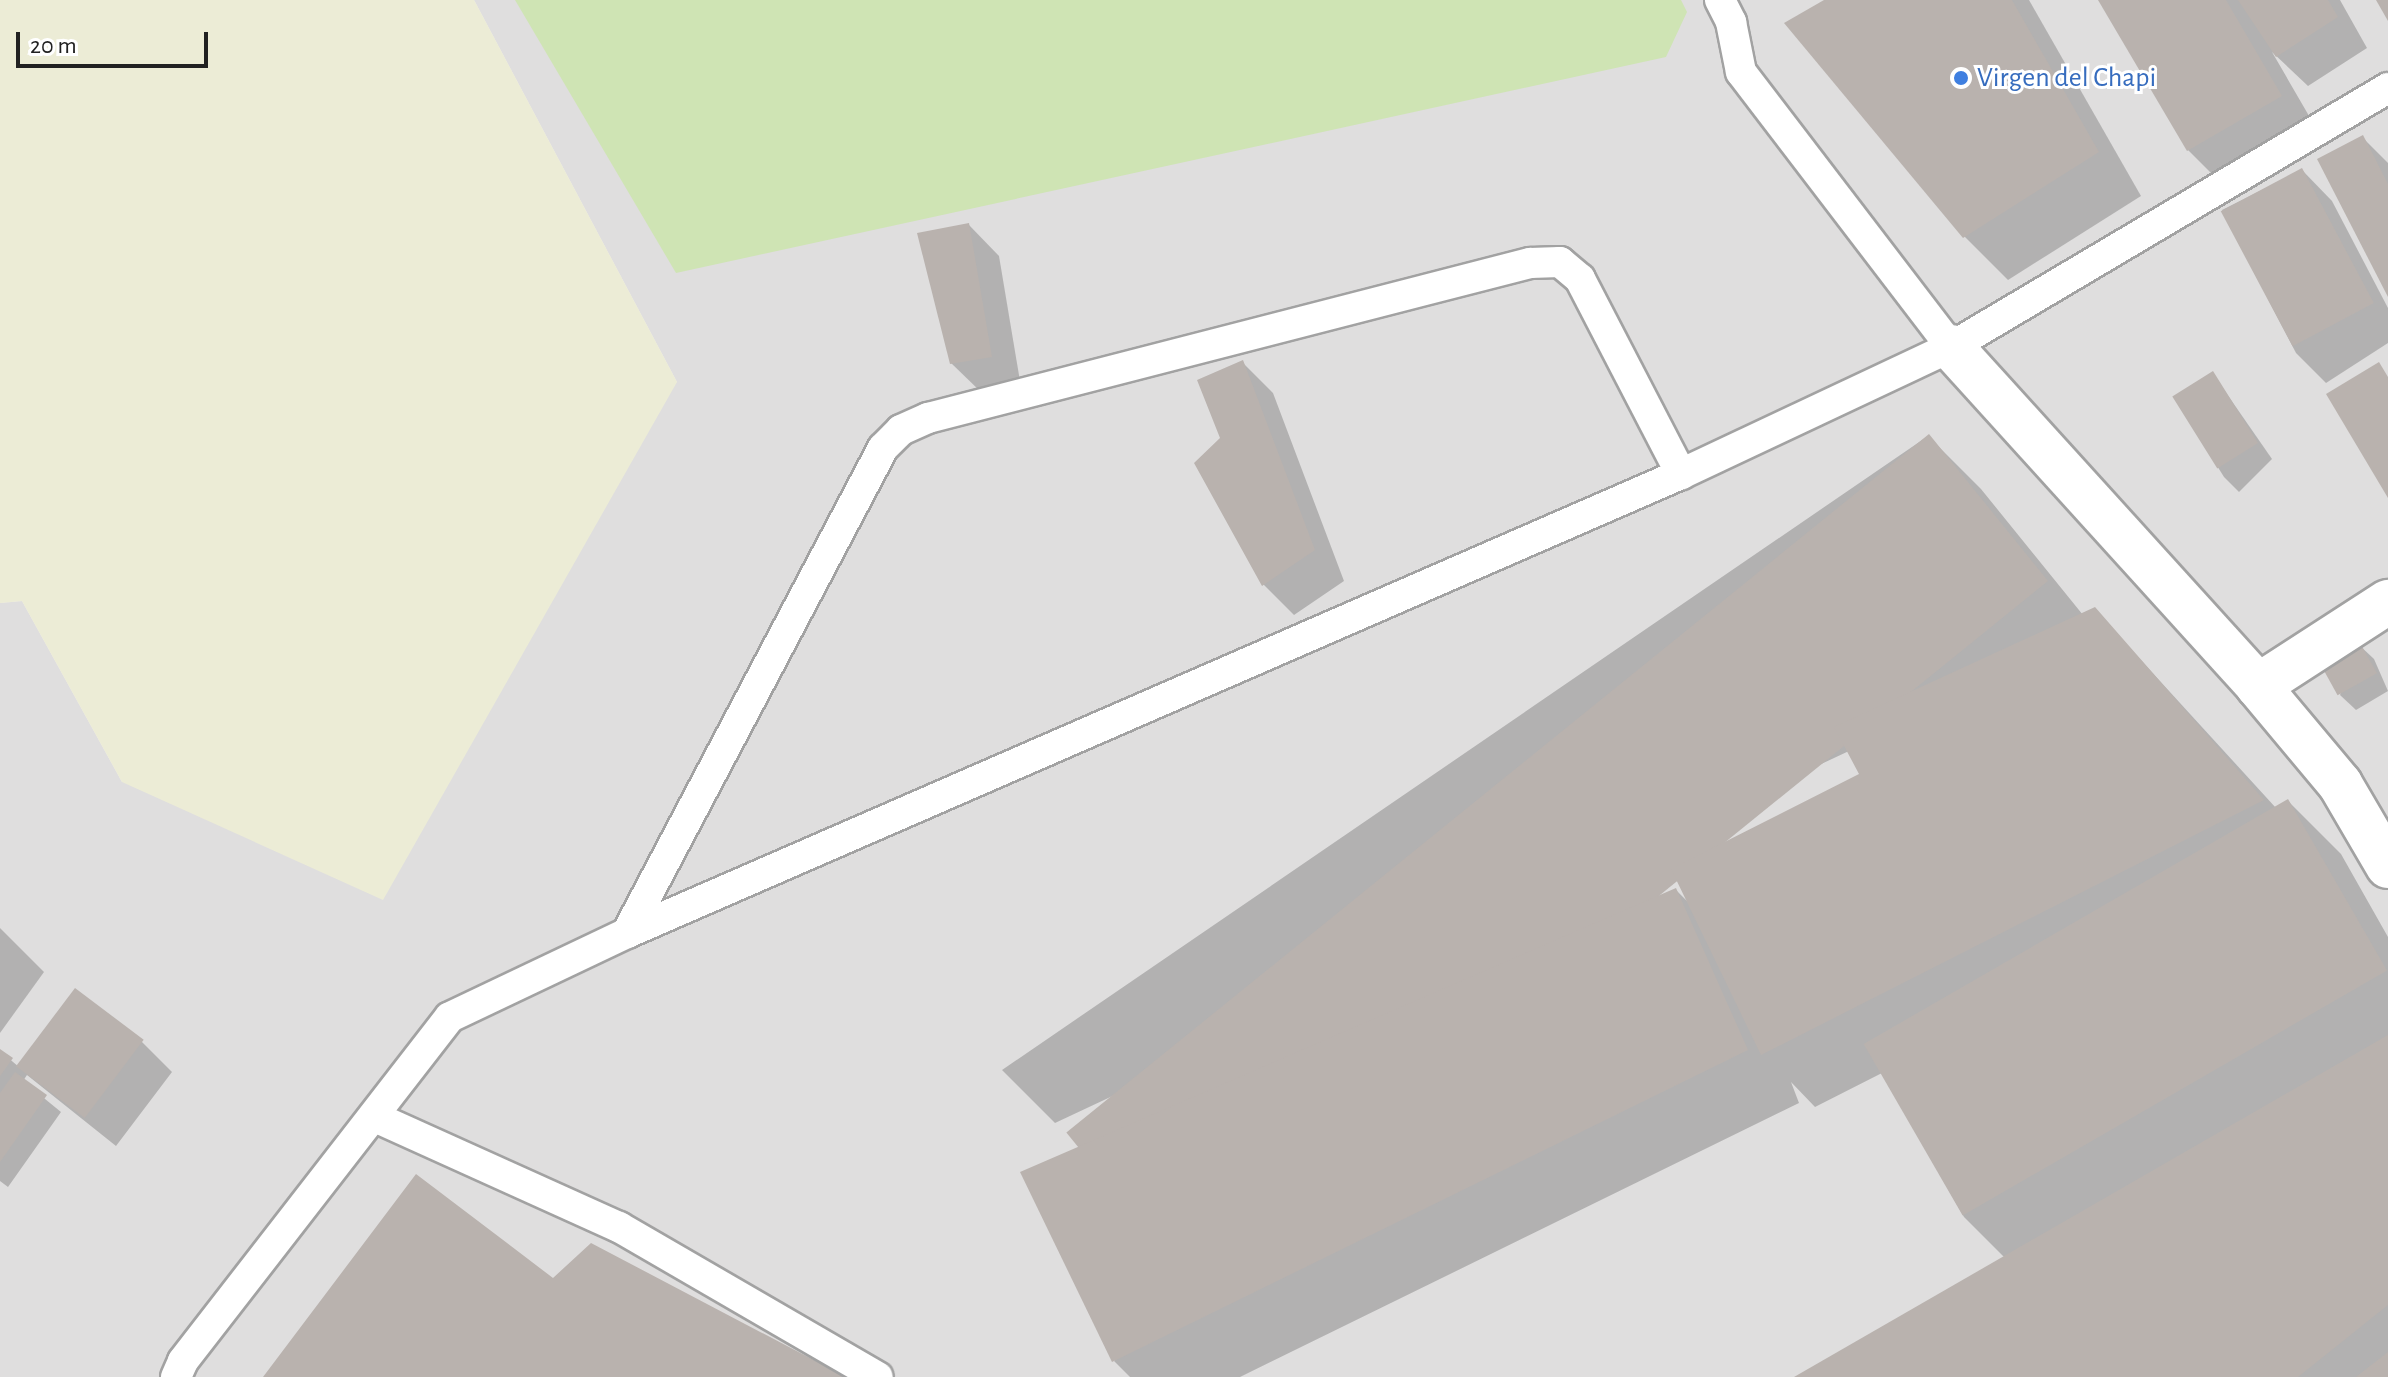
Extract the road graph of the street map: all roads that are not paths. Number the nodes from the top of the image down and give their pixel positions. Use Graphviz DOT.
graph roads {
  1 [pos="1720,0"];
  2 [pos="2388,88"];
  3 [pos="1951,347"];
  4 [pos="1681,474"];
  5 [pos="2388,602"];
  6 [pos="2258,686"];
  7 [pos="2388,866"];
  8 [pos="627,933"];
  9 [pos="375,1117"];
  10 [pos="176,1377"];
  11 [pos="878,1377"];
  1 -- 3 [label="lane"];
  2 -- 3 [label="lane"];
  3 -- 4 [label="lane"];
  3 -- 6 [label="street"];
  4 -- 8 [label="lane"];
  4 -- 8 [label="lane"];
  5 -- 6 [label="street"];
  6 -- 7 [label="street"];
  8 -- 9 [label="lane"];
  9 -- 10 [label="lane"];
  9 -- 11 [label="lane"];
}
